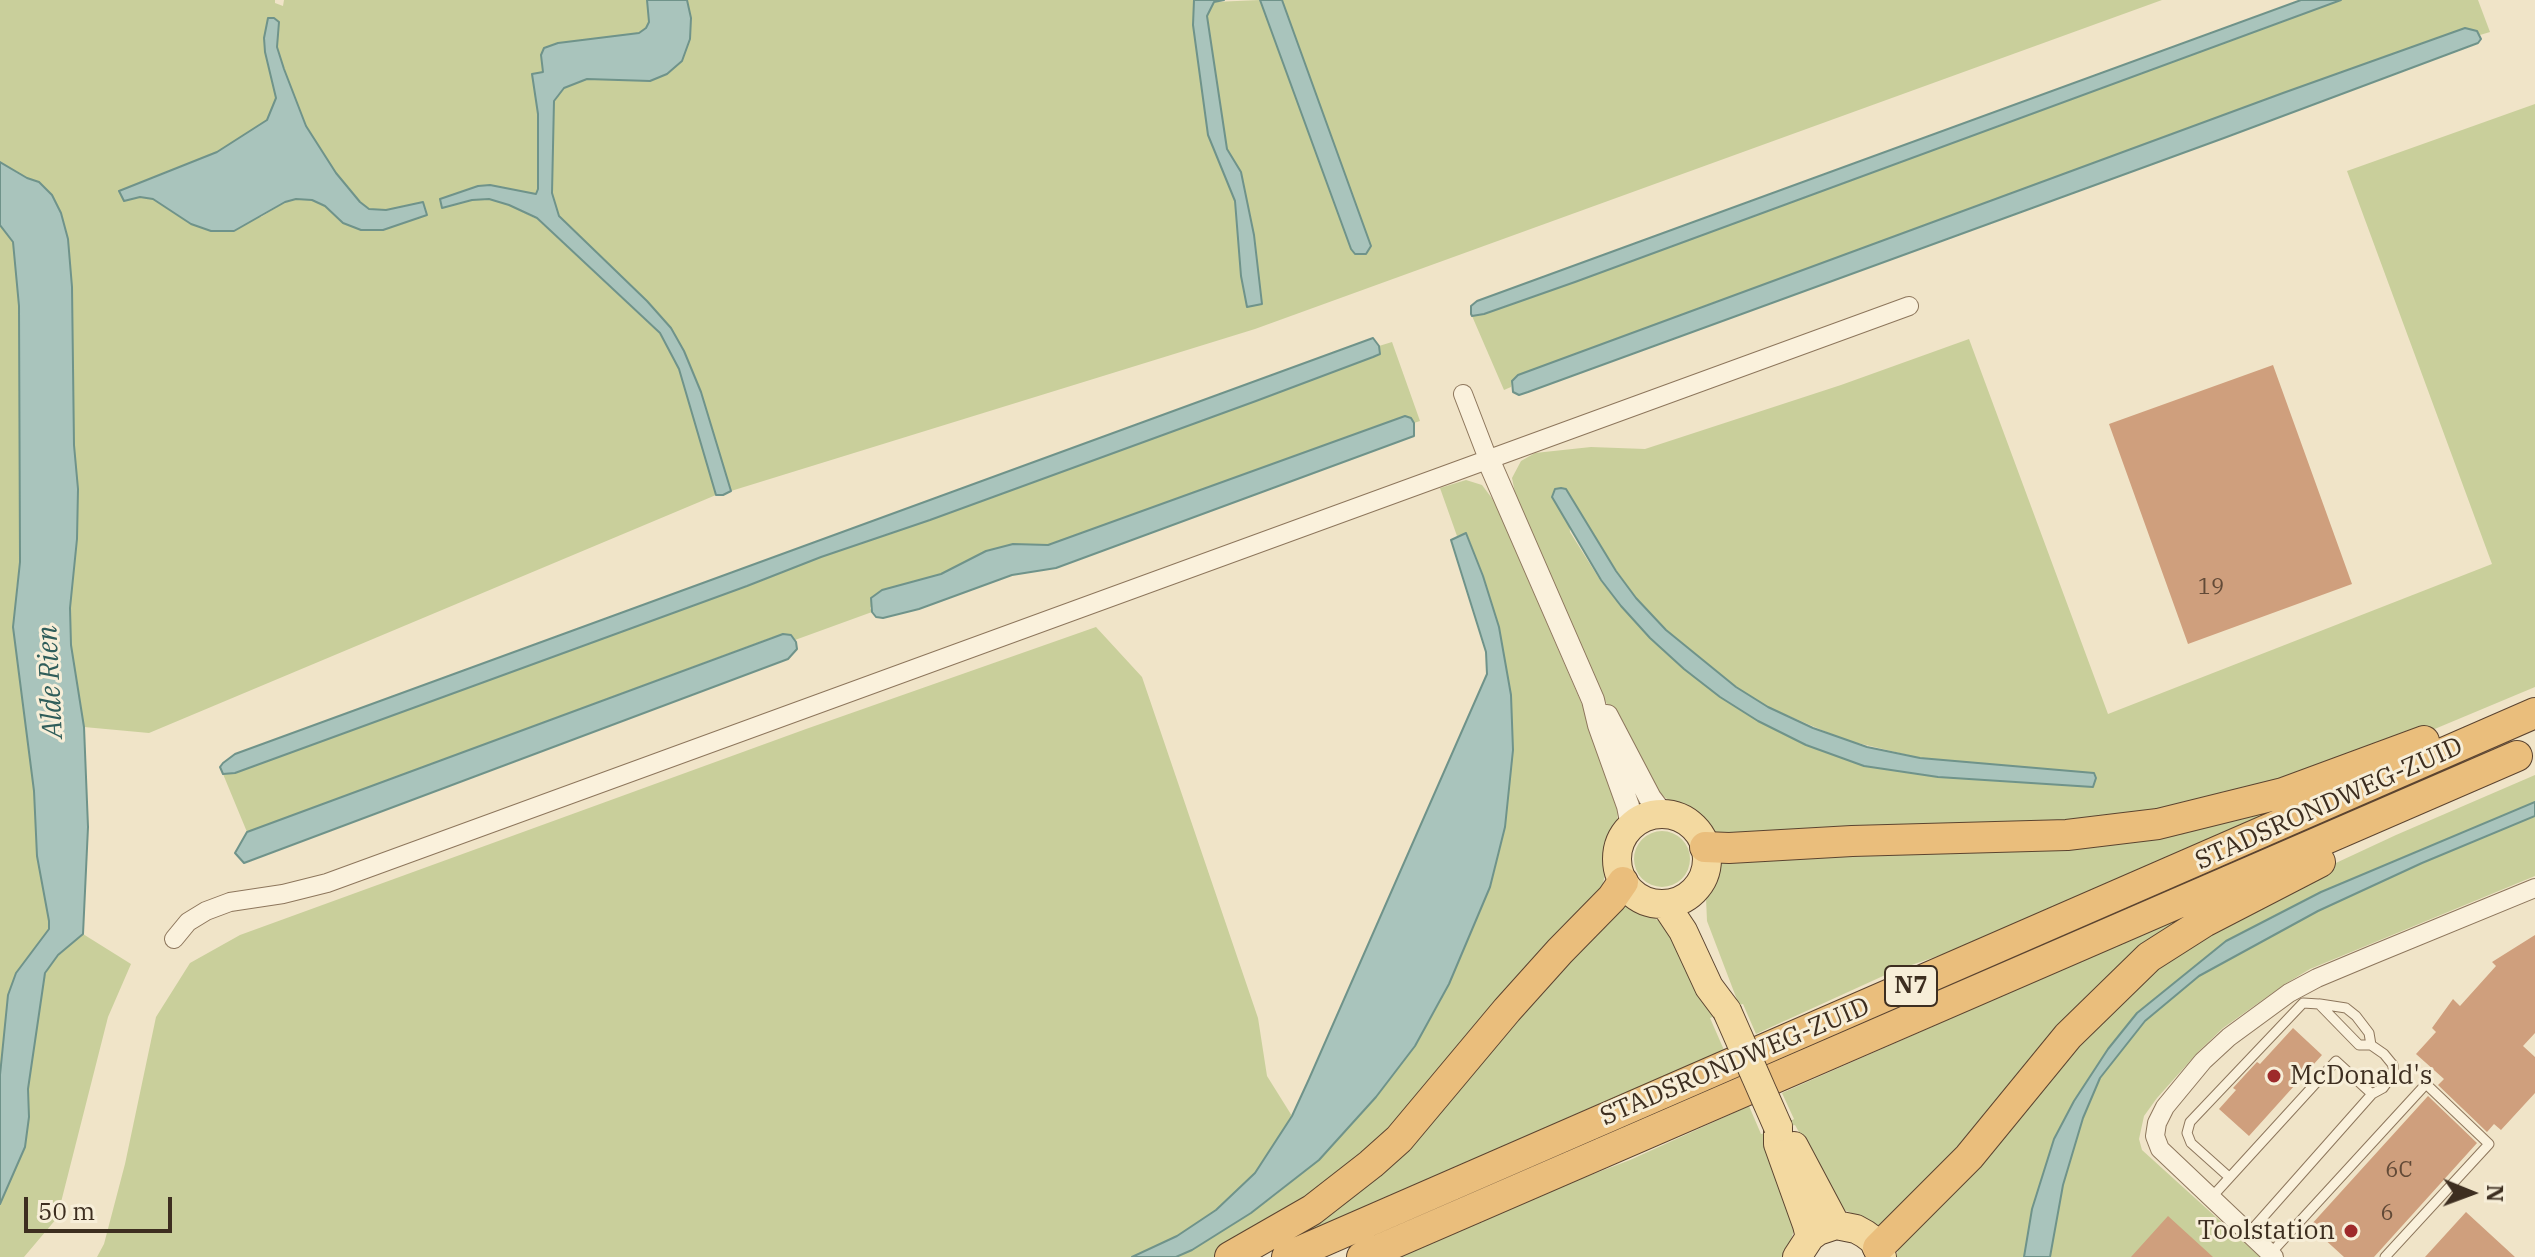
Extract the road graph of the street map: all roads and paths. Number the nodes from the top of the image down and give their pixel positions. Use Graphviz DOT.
graph roads {
  1 [pos="1909,306"];
  2 [pos="1463,394"];
  3 [pos="1488,459"];
  4 [pos="1593,700"];
  5 [pos="2535,702"];
  6 [pos="2535,713"];
  7 [pos="2526,752"];
  8 [pos="1662,814"];
  9 [pos="1632,826"];
  10 [pos="1705,847"];
  11 [pos="1623,882"];
  12 [pos="2535,888"];
  13 [pos="1693,892"];
  14 [pos="1665,904"];
  15 [pos="174,939"];
  16 [pos="2319,1004"];
  17 [pos="1727,1011"];
  18 [pos="2371,1045"];
  19 [pos="2372,1094"];
  20 [pos="1778,1127"];
  21 [pos="2229,1177"];
  22 [pos="2210,1199"];
  23 [pos="1836,1225"];
  24 [pos="2248,1234"];
  25 [pos="1804,1247"];
  26 [pos="1880,1253"];
  27 [pos="2272,1256"];
  28 [pos="1230,1257"];
  29 [pos="1287,1257"];
  30 [pos="1362,1257"];
  31 [pos="2385,1257"];
  1 -- 3 [label="street"];
  2 -- 3 [label="street"];
  3 -- 4 [label="street"];
  3 -- 15 [label="street"];
  4 -- 8 [label="street"];
  4 -- 9 [label="street"];
  5 -- 10 [label="highway"];
  6 -- 29 [label="highway, STADSRONDWEG-ZUID / N7"];
  7 -- 26 [label="highway, N7"];
  7 -- 30 [label="highway, STADSRONDWEG-ZUID / N7"];
  8 -- 9 [label="main road"];
  8 -- 10 [label="main road"];
  9 -- 11 [label="main road"];
  10 -- 13 [label="main road"];
  11 -- 14 [label="main road"];
  11 -- 28 [label="highway"];
  12 -- 22 [label="street"];
  13 -- 14 [label="main road"];
  13 -- 17 [label="main road"];
  14 -- 17 [label="main road"];
  16 -- 18 [label="lane"];
  16 -- 18 [label="lane"];
  16 -- 21 [label="lane"];
  17 -- 20 [label="main road, bridge"];
  18 -- 19 [label="lane"];
  19 -- 21 [label="lane"];
  19 -- 24 [label="lane"];
  20 -- 23 [label="main road"];
  20 -- 25 [label="main road"];
  21 -- 22 [label="lane"];
  22 -- 24 [label="street"];
  23 -- 25 [label="main road"];
  23 -- 26 [label="main road"];
  24 -- 27 [label="street"];
  27 -- 31 [label="lane"];
}
